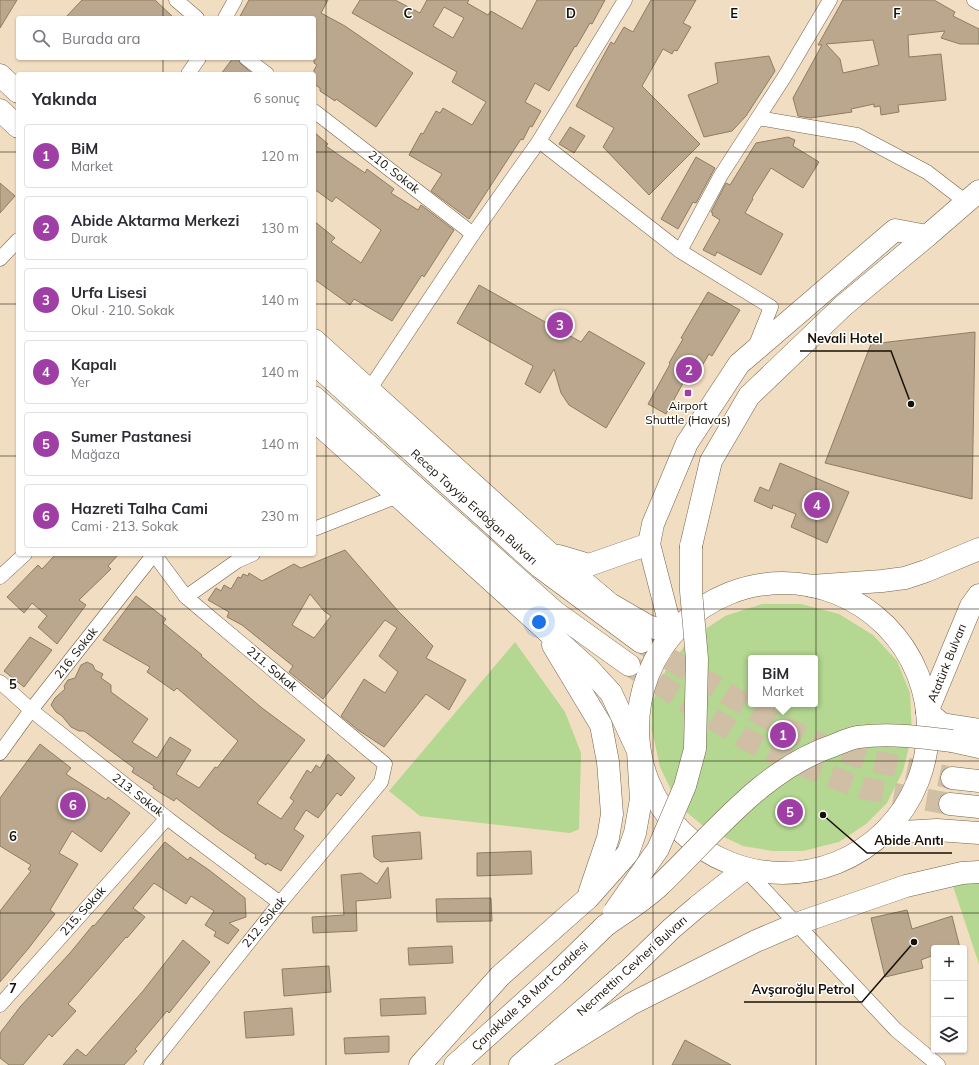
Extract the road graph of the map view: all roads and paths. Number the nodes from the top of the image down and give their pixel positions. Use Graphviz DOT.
graph roads {
  1 [pos="176,0"];
  2 [pos="235,0"];
  3 [pos="625,0"];
  4 [pos="830,0"];
  5 [pos="974,0"];
  6 [pos="979,3"];
  7 [pos="195,16"];
  8 [pos="226,16"];
  9 [pos="198,60"];
  10 [pos="249,60"];
  11 [pos="189,72"];
  12 [pos="264,72"];
  13 [pos="0,75"];
  14 [pos="16,90"];
  15 [pos="0,110"];
  16 [pos="316,112"];
  17 [pos="758,118"];
  18 [pos="16,125"];
  19 [pos="539,141"];
  20 [pos="972,196"];
  21 [pos="473,234"];
  22 [pos="927,236"];
  23 [pos="16,242"];
  24 [pos="680,251"];
  25 [pos="0,259"];
  26 [pos="316,342"];
  27 [pos="754,352"];
  28 [pos="316,365"];
  29 [pos="369,390"];
  30 [pos="316,399"];
  31 [pos="316,422"];
  32 [pos="398,496"];
  33 [pos="316,528"];
  34 [pos="649,544"];
  35 [pos="979,549"];
  36 [pos="548,552"];
  37 [pos="23,556"];
  38 [pos="152,556"];
  39 [pos="156,556"];
  40 [pos="249,556"];
  41 [pos="0,576"];
  42 [pos="812,586"];
  43 [pos="979,595"];
  44 [pos="186,596"];
  45 [pos="544,628"];
  46 [pos="672,633"];
  47 [pos="641,642"];
  48 [pos="629,665"];
  49 [pos="0,682"];
  50 [pos="31,710"];
  51 [pos="927,712"];
  52 [pos="979,730"];
  53 [pos="979,747"];
  54 [pos="638,751"];
  55 [pos="0,753"];
  56 [pos="952,778"];
  57 [pos="979,781"];
  58 [pos="380,782"];
  59 [pos="950,804"];
  60 [pos="979,806"];
  61 [pos="167,818"];
  62 [pos="885,833"];
  63 [pos="979,833"];
  64 [pos="745,869"];
  65 [pos="979,872"];
  66 [pos="588,898"];
  67 [pos="280,903"];
  68 [pos="796,924"];
  69 [pos="605,926"];
  70 [pos="0,1005"];
  71 [pos="152,1065"];
  72 [pos="420,1065"];
  73 [pos="454,1065"];
  74 [pos="520,1065"];
  75 [pos="533,1065"];
  76 [pos="938,1065"];
  1 -- 7 [label="street"];
  2 -- 8 [label="street"];
  3 -- 19 [label="street"];
  4 -- 17 [label="street"];
  5 -- 6 [label="street"];
  9 -- 11 [label="street"];
  10 -- 12 [label="street"];
  13 -- 14 [label="main road"];
  15 -- 18 [label="main road"];
  16 -- 21 [label="street, 210. Sokak"];
  17 -- 20 [label="street"];
  17 -- 24 [label="street"];
  19 -- 21 [label="street"];
  19 -- 24 [label="street"];
  20 -- 22 [label="main road"];
  21 -- 29 [label="street"];
  22 -- 27 [label="main road"];
  22 -- 69 [label="main road, bridge"];
  23 -- 25 [label="street"];
  24 -- 27 [label="street"];
  26 -- 29 [label="main road"];
  27 -- 34 [label="main road"];
  28 -- 47 [label="main road, Recep Tayyip Erdoğan Bulvarı"];
  29 -- 36 [label="main road"];
  30 -- 48 [label="main road, Recep Tayyip Erdoğan Bulvarı"];
  31 -- 32 [label="main road"];
  32 -- 33 [label="street"];
  32 -- 45 [label="main road"];
  34 -- 36 [label="main road"];
  34 -- 46 [label="main road"];
  35 -- 42 [label="main road"];
  36 -- 46 [label="main road"];
  37 -- 41 [label="street"];
  38 -- 50 [label="street, 216. Sokak"];
  39 -- 44 [label="street, 211. Sokak"];
  40 -- 44 [label="street"];
  42 -- 46 [label="main road"];
  42 -- 51 [label="main road"];
  43 -- 51 [label="main road, Atatürk Bulvarı"];
  44 -- 58 [label="street, 211. Sokak"];
  45 -- 54 [label="main road"];
  45 -- 66 [label="main road"];
  46 -- 54 [label="main road"];
  49 -- 50 [label="street, 213. Sokak"];
  50 -- 55 [label="street, 216. Sokak"];
  50 -- 61 [label="street, 213. Sokak"];
  51 -- 52 [label="main road"];
  51 -- 62 [label="main road"];
  53 -- 69 [label="main road, bridge"];
  54 -- 64 [label="main road"];
  54 -- 66 [label="main road"];
  56 -- 57 [label="main road"];
  58 -- 67 [label="street, 212. Sokak"];
  59 -- 60 [label="main road"];
  61 -- 67 [label="street, 213. Sokak"];
  61 -- 70 [label="street, 215. Sokak"];
  62 -- 63 [label="main road"];
  62 -- 64 [label="main road"];
  64 -- 68 [label="street"];
  64 -- 74 [label="main road, Necmettin Cevheri Bulvarı"];
  65 -- 68 [label="main road"];
  66 -- 72 [label="main road"];
  67 -- 71 [label="street, 212. Sokak"];
  68 -- 75 [label="main road"];
  68 -- 76 [label="street"];
  69 -- 73 [label="main road, Çanakkale 18 Mart Caddesi"];
}
